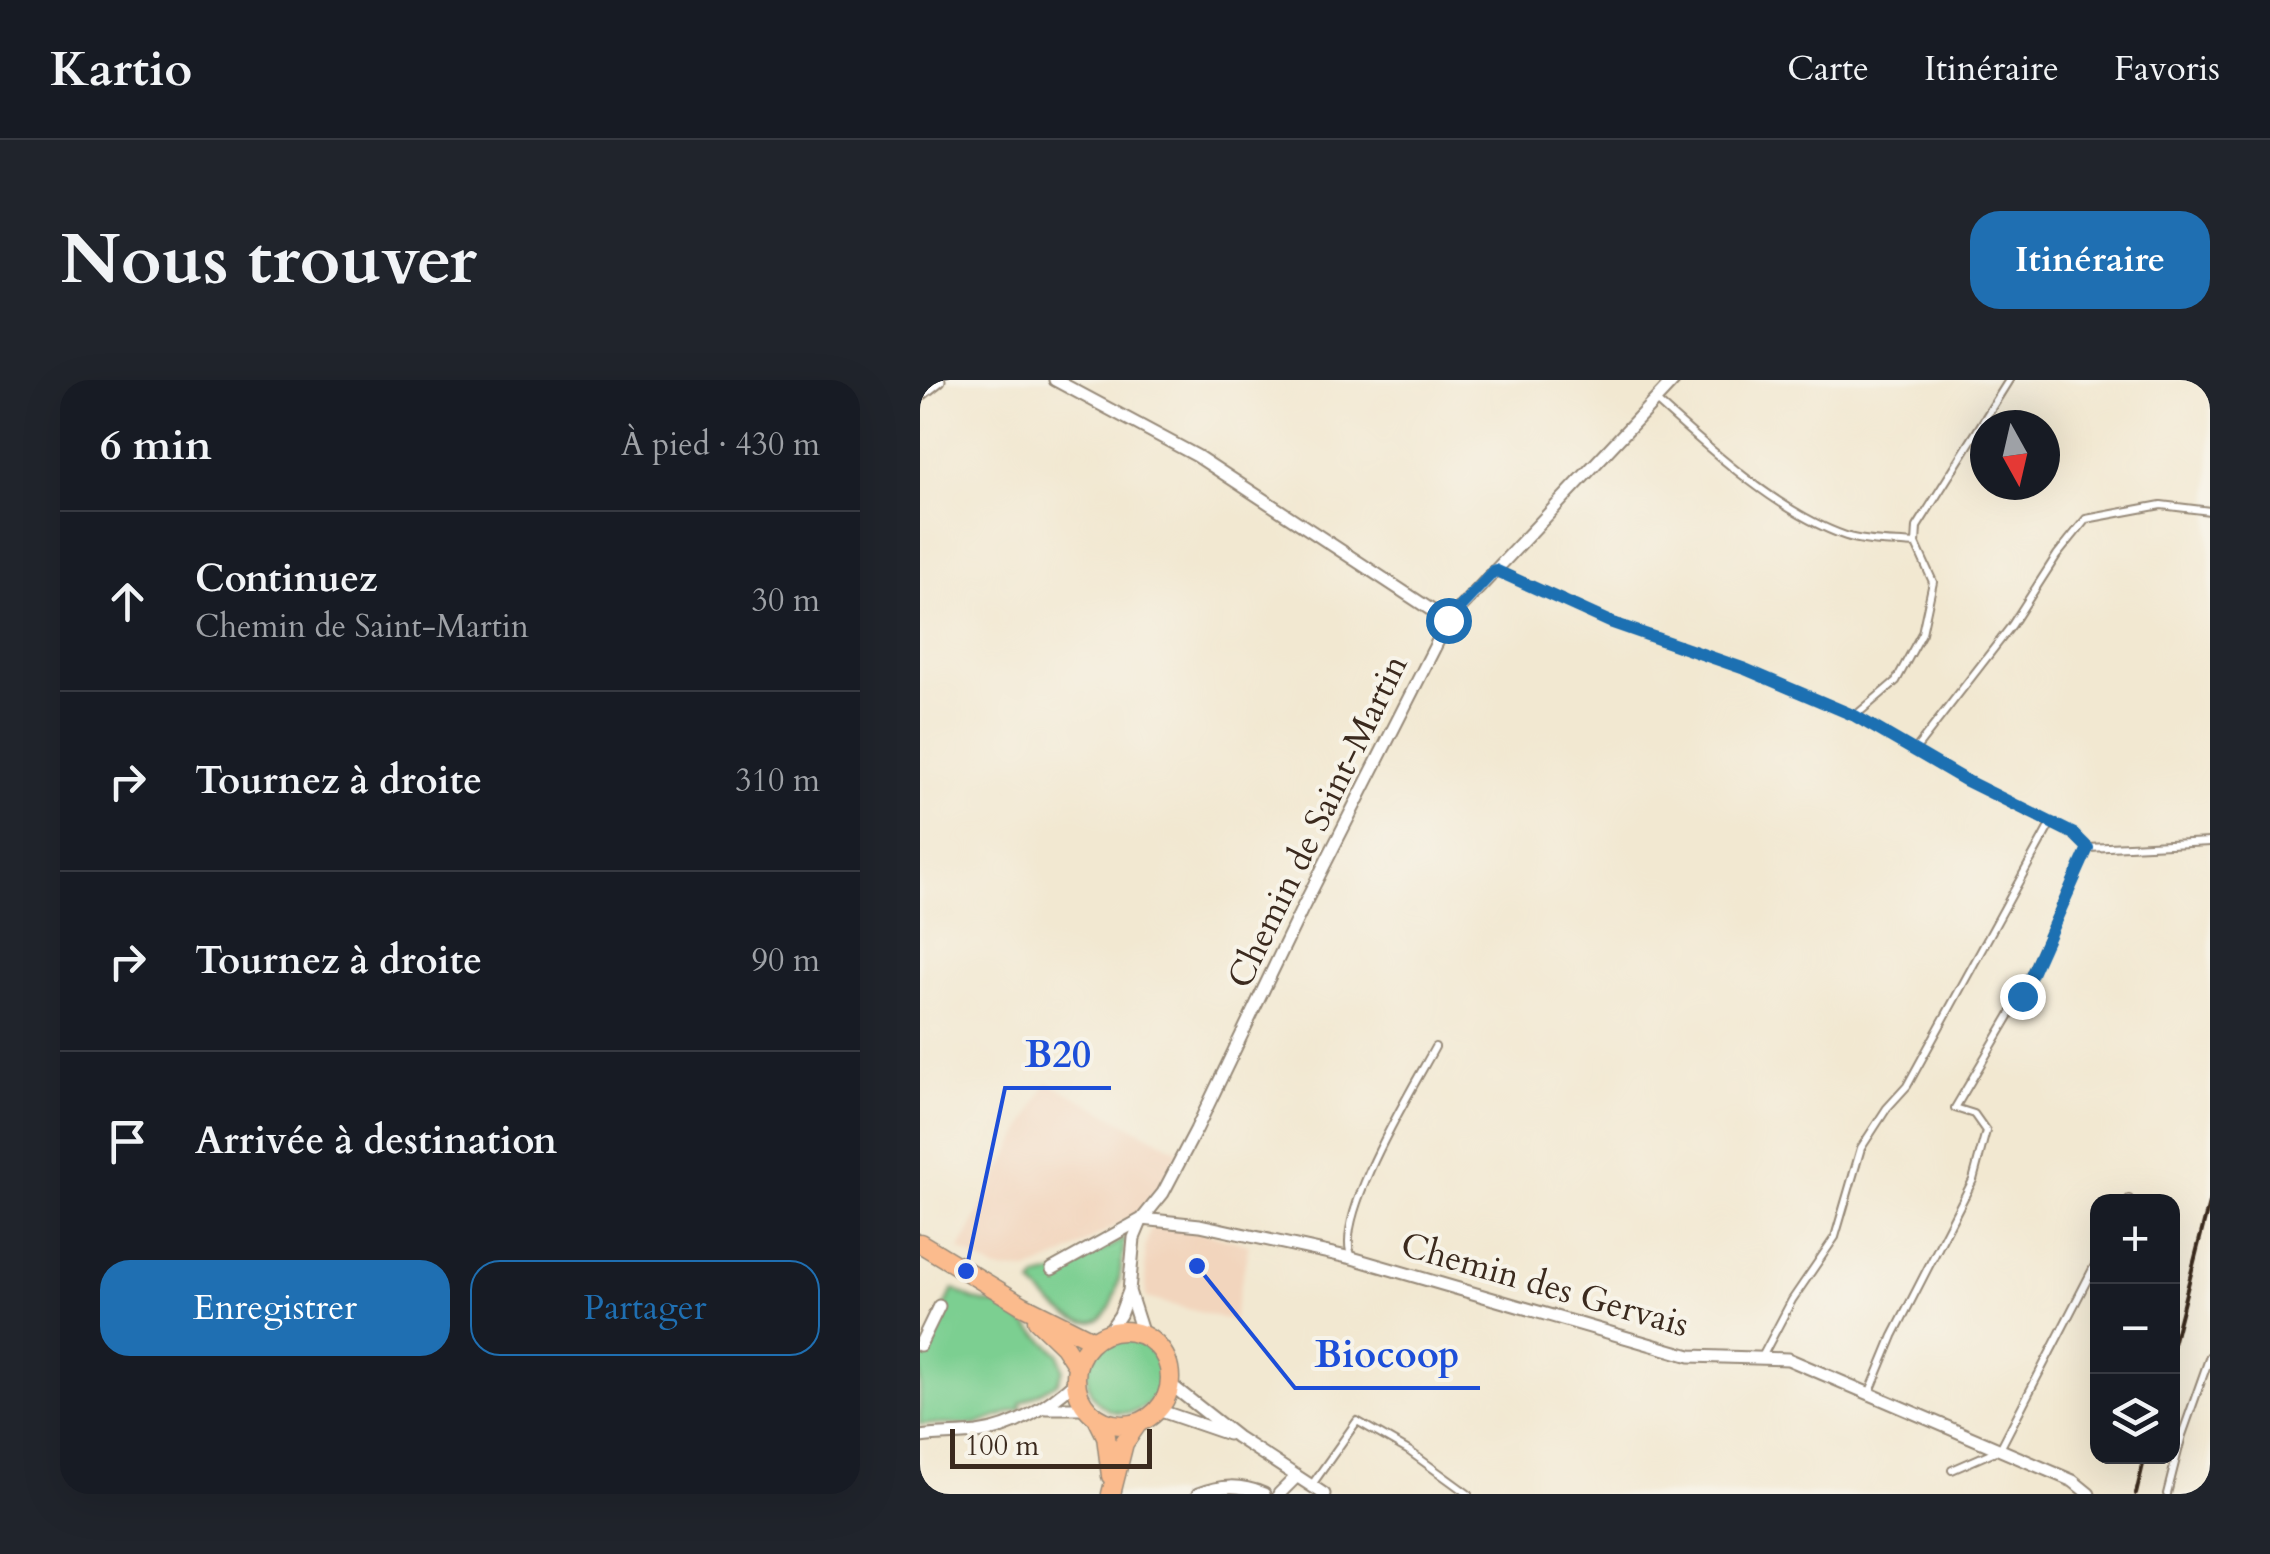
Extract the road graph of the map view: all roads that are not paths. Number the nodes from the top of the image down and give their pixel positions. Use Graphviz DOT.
graph roads {
  1 [pos="938,380"];
  2 [pos="1055,380"];
  3 [pos="1674,380"];
  4 [pos="2009,380"];
  5 [pos="920,394"];
  6 [pos="1654,400"];
  7 [pos="2210,511"];
  8 [pos="1916,544"];
  9 [pos="1495,570"];
  10 [pos="1448,620"];
  11 [pos="1855,716"];
  12 [pos="1914,750"];
  13 [pos="2052,823"];
  14 [pos="2210,842"];
  15 [pos="2088,848"];
  16 [pos="1436,1047"];
  17 [pos="1142,1219"];
  18 [pos="920,1243"];
  19 [pos="1352,1258"];
  20 [pos="1052,1269"];
  21 [pos="2090,1275"];
  22 [pos="1129,1291"];
  23 [pos="938,1306"];
  24 [pos="1022,1306"];
  25 [pos="1143,1336"];
  26 [pos="1100,1338"];
  27 [pos="920,1345"];
  28 [pos="2210,1356"];
  29 [pos="1762,1358"];
  30 [pos="1077,1373"];
  31 [pos="1170,1384"];
  32 [pos="1869,1394"];
  33 [pos="1046,1408"];
  34 [pos="1158,1410"];
  35 [pos="1092,1413"];
  36 [pos="1138,1423"];
  37 [pos="920,1437"];
  38 [pos="1237,1437"];
  39 [pos="2000,1449"];
  40 [pos="1952,1470"];
  41 [pos="1296,1477"];
  42 [pos="1311,1486"];
  43 [pos="1112,1488"];
  44 [pos="1198,1494"];
  45 [pos="1264,1494"];
  46 [pos="1279,1494"];
  47 [pos="1324,1494"];
  48 [pos="1468,1494"];
  49 [pos="2089,1494"];
  50 [pos="2167,1494"];
  1 -- 5 [label="street"];
  2 -- 10 [label="street"];
  3 -- 6 [label="street, Chemin de Saint-Martin"];
  4 -- 8 [label="lane"];
  6 -- 8 [label="lane"];
  6 -- 9 [label="street, Chemin de Saint-Martin"];
  7 -- 12 [label="lane"];
  8 -- 11 [label="lane"];
  9 -- 10 [label="street, Chemin de Saint-Martin"];
  9 -- 11 [label="lane"];
  10 -- 17 [label="street, Chemin de Saint-Martin"];
  11 -- 12 [label="lane"];
  12 -- 13 [label="lane"];
  13 -- 15 [label="lane"];
  13 -- 29 [label="lane"];
  14 -- 15 [label="lane"];
  15 -- 32 [label="lane"];
  16 -- 19 [label="lane"];
  17 -- 19 [label="street, Chemin des Gervais"];
  17 -- 20 [label="street"];
  17 -- 22 [label="street, Chemin de Saint-Martin"];
  18 -- 24 [label="main road"];
  19 -- 29 [label="street, Chemin des Gervais"];
  21 -- 39 [label="lane"];
  22 -- 25 [label="street, Chemin de Saint-Martin"];
  22 -- 26 [label="street, Chemin de Saint-Martin"];
  23 -- 27 [label="street"];
  24 -- 26 [label="main road"];
  24 -- 30 [label="main road"];
  25 -- 26 [label="main road"];
  25 -- 31 [label="main road"];
  26 -- 30 [label="main road"];
  28 -- 50 [label="lane"];
  29 -- 32 [label="street, Chemin des Gervais"];
  30 -- 33 [label="street"];
  30 -- 35 [label="main road"];
  31 -- 34 [label="main road"];
  31 -- 38 [label="street"];
  32 -- 39 [label="street, Chemin des Gervais"];
  33 -- 35 [label="street"];
  33 -- 37 [label="street"];
  34 -- 36 [label="main road"];
  34 -- 38 [label="street"];
  35 -- 36 [label="main road"];
  35 -- 43 [label="main road"];
  36 -- 43 [label="main road"];
  38 -- 41 [label="street"];
  39 -- 40 [label="lane"];
  39 -- 49 [label="street, Chemin des Gervais"];
  41 -- 42 [label="street"];
  41 -- 46 [label="street"];
  42 -- 47 [label="street"];
  42 -- 48 [label="lane"];
  44 -- 45 [label="street"];
}
